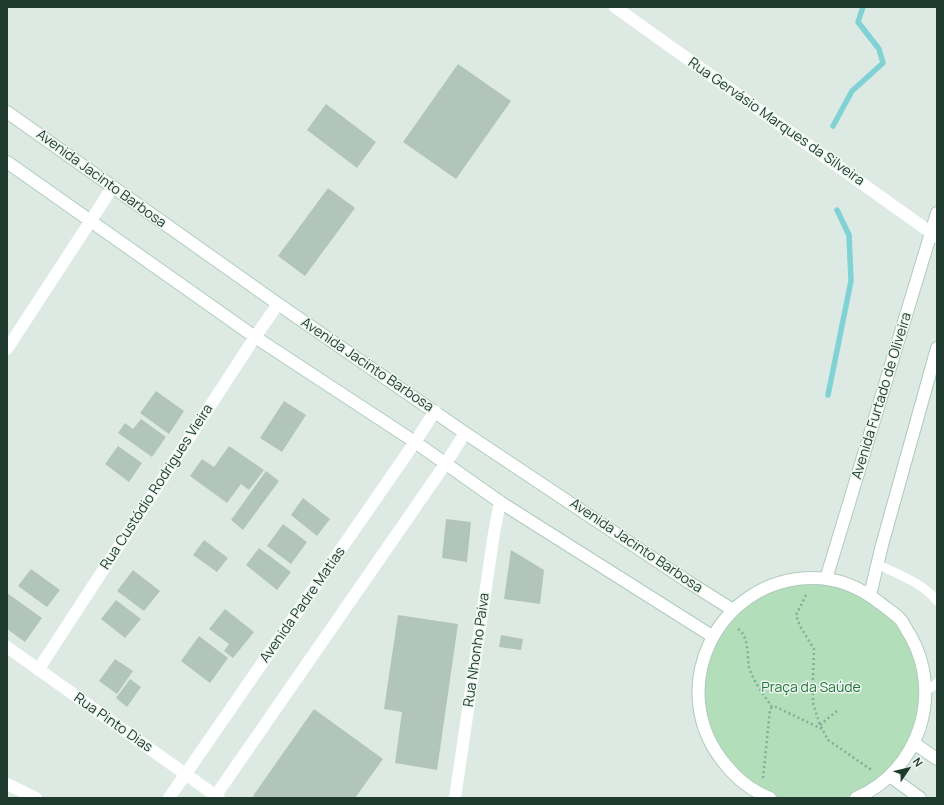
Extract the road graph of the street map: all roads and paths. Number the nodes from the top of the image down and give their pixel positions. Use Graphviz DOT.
graph roads {
  1 [pos="615,7"];
  2 [pos="7,112"];
  3 [pos="7,162"];
  4 [pos="112,188"];
  5 [pos="937,212"];
  6 [pos="90,221"];
  7 [pos="934,235"];
  8 [pos="278,304"];
  9 [pos="255,337"];
  10 [pos="937,348"];
  11 [pos="7,349"];
  12 [pos="435,412"];
  13 [pos="465,433"];
  14 [pos="415,442"];
  15 [pos="446,463"];
  16 [pos="500,502"];
  17 [pos="877,564"];
  18 [pos="826,579"];
  19 [pos="870,594"];
  20 [pos="937,601"];
  21 [pos="733,610"];
  22 [pos="796,615"];
  23 [pos="741,632"];
  24 [pos="712,636"];
  25 [pos="7,647"];
  26 [pos="38,670"];
  27 [pos="937,683"];
  28 [pos="926,692"];
  29 [pos="772,707"];
  30 [pos="838,710"];
  31 [pos="820,725"];
  32 [pos="823,729"];
  33 [pos="915,744"];
  34 [pos="936,757"];
  35 [pos="186,775"];
  36 [pos="888,778"];
  37 [pos="7,784"];
  38 [pos="216,797"];
  39 [pos="764,797"];
  40 [pos="36,798"];
  41 [pos="169,798"];
  42 [pos="455,798"];
  43 [pos="856,798"];
  44 [pos="920,798"];
  1 -- 7 [label="main road, Rua Gervásio Marques da Silveira"];
  2 -- 4 [label="main road, Avenida Jacinto Barbosa"];
  3 -- 6 [label="main road"];
  4 -- 6 [label="main road"];
  4 -- 8 [label="main road, Avenida Jacinto Barbosa"];
  5 -- 7 [label="main road, Avenida Furtado de Oliveira"];
  6 -- 9 [label="main road"];
  6 -- 11 [label="main road"];
  7 -- 18 [label="main road, Avenida Furtado de Oliveira"];
  8 -- 9 [label="main road, Rua Custódio Rodrigues Vieira"];
  8 -- 12 [label="main road, Avenida Jacinto Barbosa"];
  9 -- 14 [label="main road"];
  9 -- 26 [label="main road, Rua Custódio Rodrigues Vieira"];
  10 -- 17 [label="main road"];
  12 -- 13 [label="main road, Avenida Jacinto Barbosa"];
  12 -- 14 [label="main road, Avenida Padre Matias"];
  13 -- 15 [label="main road"];
  13 -- 21 [label="main road, Avenida Jacinto Barbosa"];
  14 -- 15 [label="main road"];
  14 -- 35 [label="main road, Avenida Padre Matias"];
  15 -- 16 [label="main road"];
  15 -- 38 [label="main road"];
  16 -- 24 [label="main road"];
  16 -- 42 [label="main road, Rua Nhonho Paiva"];
  17 -- 19 [label="main road"];
  17 -- 20 [label="lane"];
  18 -- 19 [label="main road"];
  18 -- 21 [label="main road"];
  19 -- 28 [label="main road"];
  21 -- 24 [label="main road"];
  22 -- 31 [label="path"];
  23 -- 29 [label="path"];
  24 -- 39 [label="main road"];
  25 -- 26 [label="main road, Rua Pinto Dias"];
  26 -- 35 [label="main road, Rua Pinto Dias"];
  27 -- 28 [label="lane"];
  28 -- 33 [label="main road"];
  29 -- 32 [label="path"];
  29 -- 39 [label="path"];
  30 -- 31 [label="path"];
  31 -- 32 [label="path"];
  32 -- 36 [label="path"];
  33 -- 34 [label="main road"];
  33 -- 36 [label="main road"];
  35 -- 38 [label="main road, Rua Pinto Dias"];
  35 -- 41 [label="main road, Avenida Padre Matias"];
  36 -- 43 [label="main road"];
  36 -- 44 [label="main road"];
  37 -- 40 [label="main road"];
}
